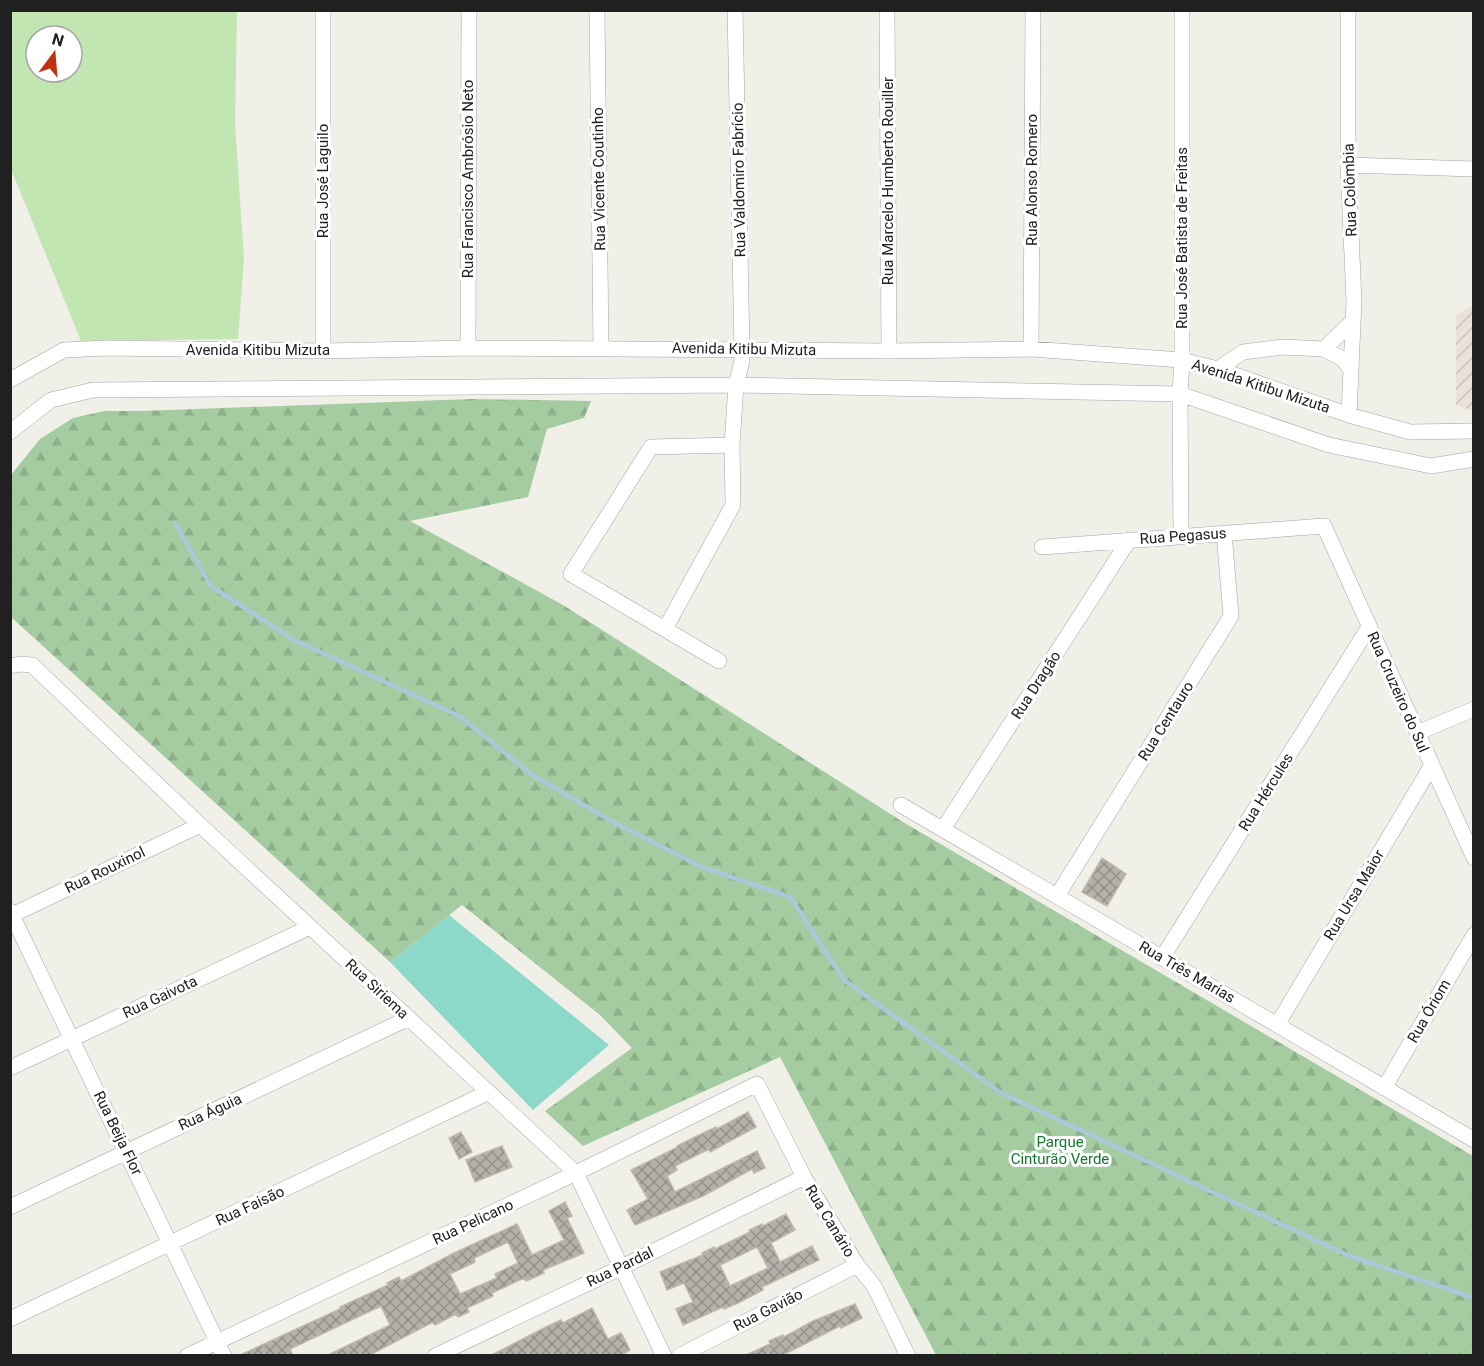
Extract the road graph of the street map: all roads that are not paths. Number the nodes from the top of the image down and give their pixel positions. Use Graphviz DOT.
graph roads {
  1 [pos="323,10"];
  2 [pos="469,10"];
  3 [pos="597,10"];
  4 [pos="735,10"];
  5 [pos="887,10"];
  6 [pos="1033,10"];
  7 [pos="1182,10"];
  8 [pos="1348,10"];
  9 [pos="1348,165"];
  10 [pos="1473,169"];
  11 [pos="1352,322"];
  12 [pos="468,348"];
  13 [pos="601,348"];
  14 [pos="742,349"];
  15 [pos="1031,349"];
  16 [pos="1324,349"];
  17 [pos="323,351"];
  18 [pos="889,351"];
  19 [pos="1182,360"];
  20 [pos="1218,369"];
  21 [pos="1350,369"];
  22 [pos="11,378"];
  23 [pos="736,385"];
  24 [pos="1180,394"];
  25 [pos="1349,415"];
  26 [pos="1473,431"];
  27 [pos="10,432"];
  28 [pos="732,445"];
  29 [pos="1473,459"];
  30 [pos="1323,526"];
  31 [pos="1224,533"];
  32 [pos="1181,537"];
  33 [pos="1129,540"];
  34 [pos="1042,547"];
  35 [pos="1369,627"];
  36 [pos="665,629"];
  37 [pos="719,661"];
  38 [pos="10,666"];
  39 [pos="1473,709"];
  40 [pos="1417,733"];
  41 [pos="1432,765"];
  42 [pos="902,805"];
  43 [pos="200,825"];
  44 [pos="943,829"];
  45 [pos="1473,858"];
  46 [pos="1057,896"];
  47 [pos="11,914"];
  48 [pos="310,927"];
  49 [pos="1473,935"];
  50 [pos="1162,958"];
  51 [pos="409,1018"];
  52 [pos="1277,1025"];
  53 [pos="72,1039"];
  54 [pos="10,1068"];
  55 [pos="757,1084"];
  56 [pos="1384,1088"];
  57 [pos="489,1092"];
  58 [pos="1473,1140"];
  59 [pos="127,1152"];
  60 [pos="576,1173"];
  61 [pos="804,1177"];
  62 [pos="10,1207"];
  63 [pos="170,1243"];
  64 [pos="857,1265"];
  65 [pos="622,1267"];
  66 [pos="10,1319"];
  67 [pos="218,1341"];
  68 [pos="187,1356"];
  69 [pos="225,1356"];
  70 [pos="435,1356"];
  71 [pos="664,1356"];
  72 [pos="679,1356"];
  73 [pos="908,1356"];
  1 -- 17 [label="street, Rua José Laguilo"];
  2 -- 12 [label="street, Rua Francisco Ambrósio Neto"];
  3 -- 13 [label="street, Rua Vicente Coutinho"];
  4 -- 14 [label="street, Rua Valdomiro Fabrício"];
  5 -- 18 [label="street, Rua Marcelo Humberto Rouiller"];
  6 -- 15 [label="street, Rua Alonso Romero"];
  7 -- 19 [label="street, Rua José Batista de Freitas"];
  8 -- 9 [label="street, Rua Colômbia"];
  9 -- 10 [label="street"];
  9 -- 11 [label="street, Rua Colômbia"];
  11 -- 16 [label="street"];
  11 -- 21 [label="street, Rua Colômbia"];
  12 -- 13 [label="street, Avenida Kitibu Mizuta"];
  12 -- 17 [label="street, Avenida Kitibu Mizuta"];
  13 -- 14 [label="street, Avenida Kitibu Mizuta"];
  14 -- 18 [label="street, Avenida Kitibu Mizuta"];
  14 -- 23 [label="street, Rua Valdomiro Fabrício"];
  15 -- 18 [label="street, Avenida Kitibu Mizuta"];
  15 -- 19 [label="street, Avenida Kitibu Mizuta"];
  16 -- 20 [label="street"];
  16 -- 21 [label="street"];
  17 -- 22 [label="street, Avenida Kitibu Mizuta"];
  19 -- 20 [label="street, Avenida Kitibu Mizuta"];
  19 -- 24 [label="street, Rua José Batista de Freitas"];
  20 -- 25 [label="street, Avenida Kitibu Mizuta"];
  21 -- 25 [label="street, Rua Colômbia"];
  23 -- 24 [label="street"];
  23 -- 27 [label="street"];
  23 -- 28 [label="street, Rua Valdomiro Fabrício"];
  24 -- 29 [label="street"];
  24 -- 32 [label="street, Rua José Batista de Freitas"];
  25 -- 26 [label="street, Avenida Kitibu Mizuta"];
  28 -- 36 [label="street, Rua Valdomiro Fabrício"];
  28 -- 36 [label="street"];
  30 -- 31 [label="street, Rua Pegasus"];
  30 -- 35 [label="street, Rua Cruzeiro do Sul"];
  31 -- 32 [label="street, Rua Pegasus"];
  31 -- 46 [label="street, Rua Centauro"];
  32 -- 33 [label="street, Rua Pegasus"];
  33 -- 34 [label="street, Rua Pegasus"];
  33 -- 44 [label="street, Rua Dragão"];
  35 -- 40 [label="street, Rua Cruzeiro do Sul"];
  35 -- 50 [label="street, Rua Hércules"];
  36 -- 37 [label="street"];
  38 -- 43 [label="street, Rua Siriema"];
  39 -- 40 [label="street"];
  40 -- 41 [label="street, Rua Cruzeiro do Sul"];
  41 -- 45 [label="street, Rua Cruzeiro do Sul"];
  41 -- 52 [label="street, Rua Ursa Maior"];
  42 -- 44 [label="street, Rua Três Marias"];
  43 -- 47 [label="street, Rua Rouxinol"];
  43 -- 48 [label="street, Rua Siriema"];
  44 -- 46 [label="street, Rua Três Marias"];
  46 -- 50 [label="street, Rua Três Marias"];
  47 -- 53 [label="street, Rua Beija Flor"];
  48 -- 51 [label="street, Rua Siriema"];
  48 -- 53 [label="street, Rua Gaivota"];
  49 -- 56 [label="street, Rua Óriom"];
  50 -- 52 [label="street, Rua Três Marias"];
  51 -- 57 [label="street, Rua Siriema"];
  51 -- 59 [label="street, Rua Águia"];
  52 -- 56 [label="street, Rua Três Marias"];
  53 -- 54 [label="street, Rua Gaivota"];
  53 -- 59 [label="street, Rua Beija Flor"];
  55 -- 60 [label="street, Rua Pelicano"];
  55 -- 61 [label="street, Rua Canário"];
  56 -- 58 [label="street, Rua Três Marias"];
  57 -- 60 [label="street, Rua Siriema"];
  57 -- 63 [label="street, Rua Faisão"];
  59 -- 62 [label="street, Rua Águia"];
  59 -- 63 [label="street, Rua Beija Flor"];
  60 -- 65 [label="street, Rua Siriema"];
  60 -- 67 [label="street, Rua Pelicano"];
  61 -- 64 [label="street, Rua Canário"];
  61 -- 65 [label="street, Rua Pardal"];
  63 -- 66 [label="street, Rua Faisão"];
  63 -- 67 [label="street, Rua Beija Flor"];
  64 -- 72 [label="street, Rua Gavião"];
  64 -- 73 [label="street, Rua Canário"];
  65 -- 70 [label="street, Rua Pardal"];
  65 -- 71 [label="street, Rua Siriema"];
  67 -- 68 [label="street, Rua Pelicano"];
  67 -- 69 [label="street, Rua Beija Flor"];
}
